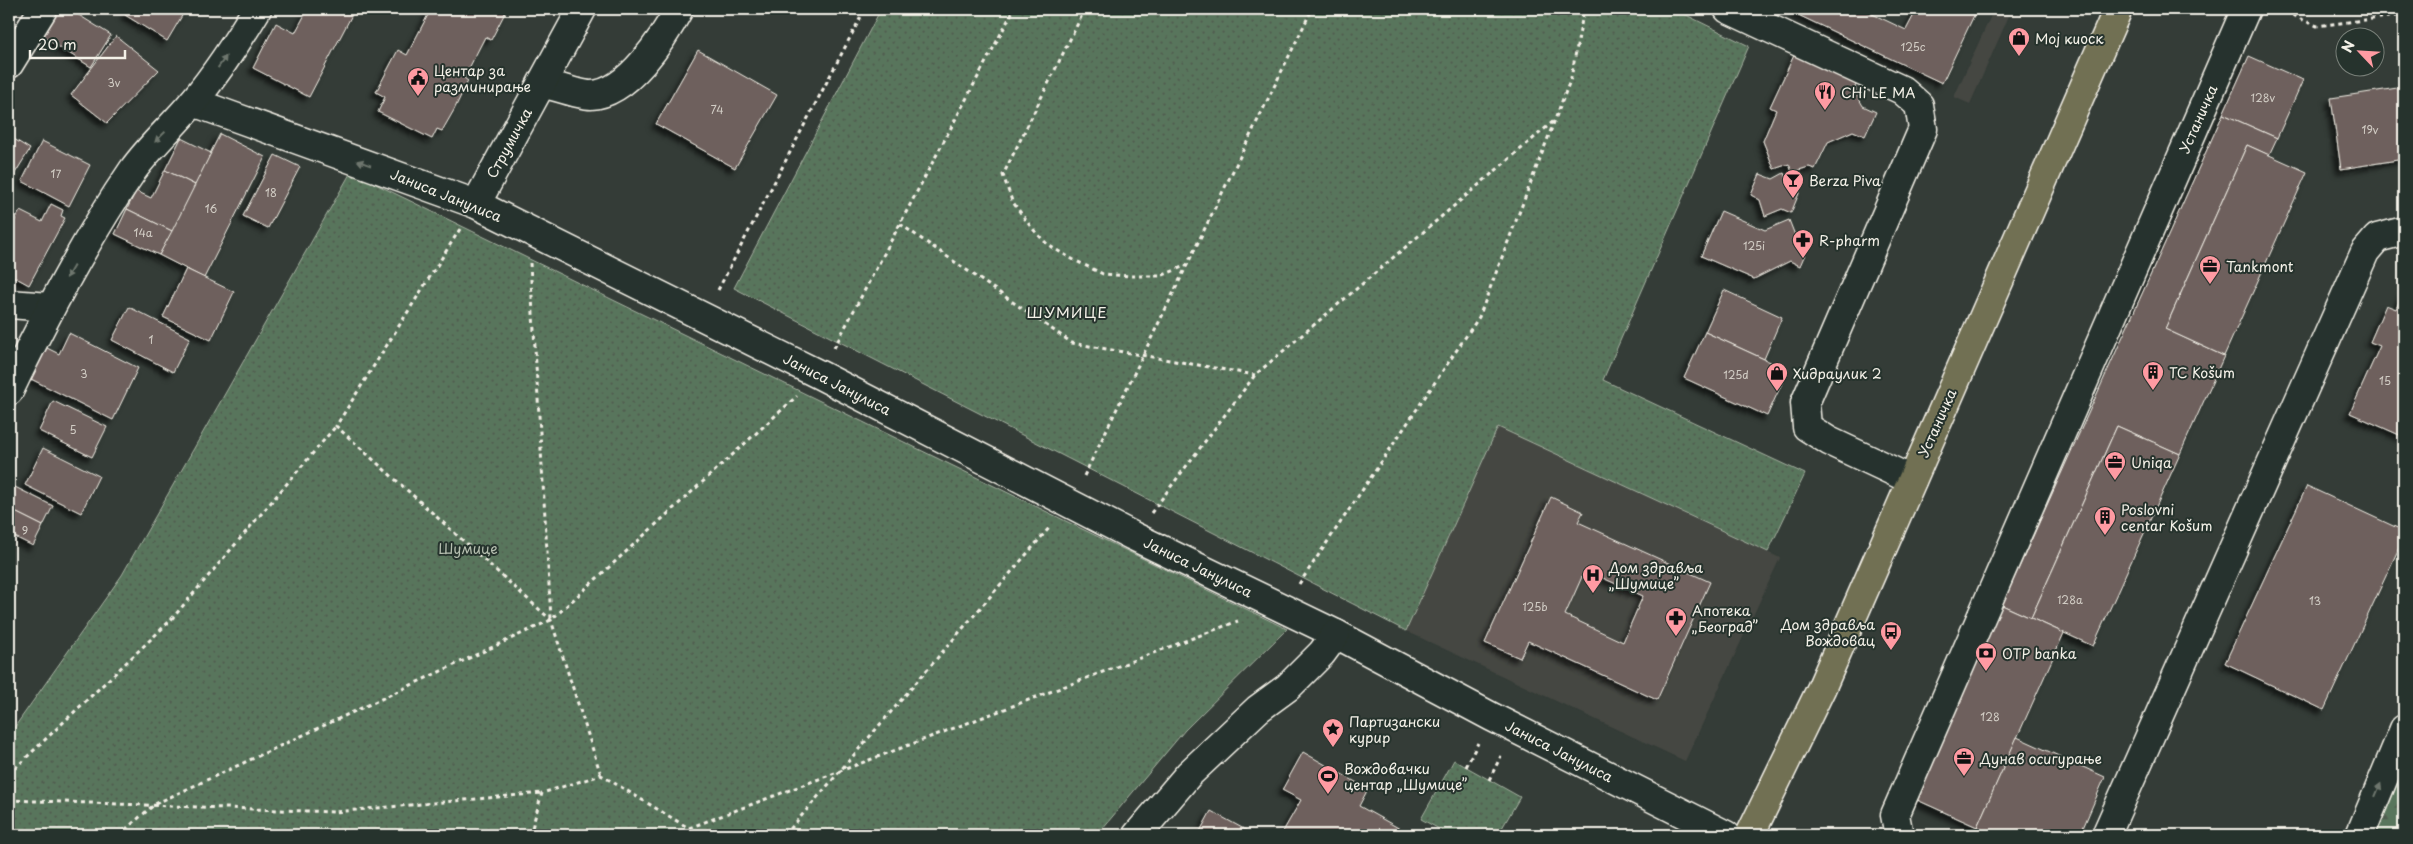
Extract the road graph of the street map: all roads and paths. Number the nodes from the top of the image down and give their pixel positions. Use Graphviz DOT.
graph roads {
  1 [pos="43,9"];
  2 [pos="257,9"];
  3 [pos="582,9"];
  4 [pos="679,9"];
  5 [pos="866,9"];
  6 [pos="1014,9"];
  7 [pos="1085,9"];
  8 [pos="1312,9"];
  9 [pos="1584,9"];
  10 [pos="2118,9"];
  11 [pos="2246,9"];
  12 [pos="2278,9"];
  13 [pos="1738,11"];
  14 [pos="2404,15"];
  15 [pos="9,64"];
  16 [pos="542,83"];
  17 [pos="193,102"];
  18 [pos="1555,120"];
  19 [pos="476,204"];
  20 [pos="900,224"];
  21 [pos="2404,231"];
  22 [pos="530,254"];
  23 [pos="1187,265"];
  24 [pos="9,304"];
  25 [pos="50,307"];
  26 [pos="703,317"];
  27 [pos="1142,356"];
  28 [pos="820,375"];
  29 [pos="1255,375"];
  30 [pos="9,391"];
  31 [pos="336,426"];
  32 [pos="1912,480"];
  33 [pos="1070,504"];
  34 [pos="1133,536"];
  35 [pos="1278,606"];
  36 [pos="551,620"];
  37 [pos="1336,634"];
  38 [pos="2404,729"];
  39 [pos="840,771"];
  40 [pos="9,774"];
  41 [pos="601,775"];
  42 [pos="542,793"];
  43 [pos="9,800"];
  44 [pos="156,804"];
  45 [pos="688,828"];
  46 [pos="119,835"];
  47 [pos="530,835"];
  48 [pos="700,835"];
  49 [pos="785,835"];
  50 [pos="1137,835"];
  51 [pos="1726,835"];
  52 [pos="1750,835"];
  53 [pos="1899,835"];
  54 [pos="2106,835"];
  55 [pos="2360,835"];
  1 -- 15 [label="street"];
  17 -- 2 [label="street, one-way"];
  3 -- 16 [label="street, Струмичка"];
  4 -- 16 [label="street"];
  5 -- 26 [label="path"];
  6 -- 20 [label="path"];
  7 -- 23 [label="path"];
  8 -- 23 [label="path"];
  9 -- 18 [label="path"];
  10 -- 32 [label="main road, Устаничка"];
  11 -- 53 [label="street, Устаничка"];
  12 -- 14 [label="path"];
  13 -- 32 [label="street"];
  16 -- 19 [label="street, Струмичка"];
  19 -- 17 [label="street, Јаниса Јанулиса, one-way"];
  17 -- 25 [label="street, one-way"];
  18 -- 29 [label="path"];
  18 -- 35 [label="path"];
  19 -- 26 [label="street, Јаниса Јанулиса"];
  19 -- 31 [label="path"];
  20 -- 27 [label="path"];
  20 -- 28 [label="path"];
  21 -- 54 [label="street"];
  22 -- 36 [label="path"];
  23 -- 27 [label="path"];
  24 -- 25 [label="street"];
  25 -- 30 [label="street"];
  26 -- 28 [label="street, Јаниса Јанулиса"];
  27 -- 29 [label="path"];
  27 -- 33 [label="path"];
  28 -- 33 [label="street, Јаниса Јанулиса"];
  28 -- 36 [label="path"];
  29 -- 34 [label="path"];
  31 -- 36 [label="path"];
  31 -- 40 [label="path"];
  32 -- 52 [label="main road, Устаничка"];
  33 -- 34 [label="street, Јаниса Јанулиса"];
  33 -- 39 [label="path"];
  34 -- 35 [label="street, Јаниса Јанулиса"];
  35 -- 37 [label="street, Јаниса Јанулиса"];
  35 -- 39 [label="path"];
  36 -- 41 [label="path"];
  36 -- 44 [label="path"];
  37 -- 50 [label="street"];
  37 -- 51 [label="street, Јаниса Јанулиса"];
  55 -- 38 [label="street, one-way"];
  39 -- 45 [label="path"];
  39 -- 49 [label="path"];
  41 -- 42 [label="path"];
  41 -- 45 [label="path"];
  42 -- 44 [label="path"];
  42 -- 47 [label="path"];
  43 -- 44 [label="path"];
  44 -- 46 [label="path"];
  45 -- 48 [label="path"];
}
